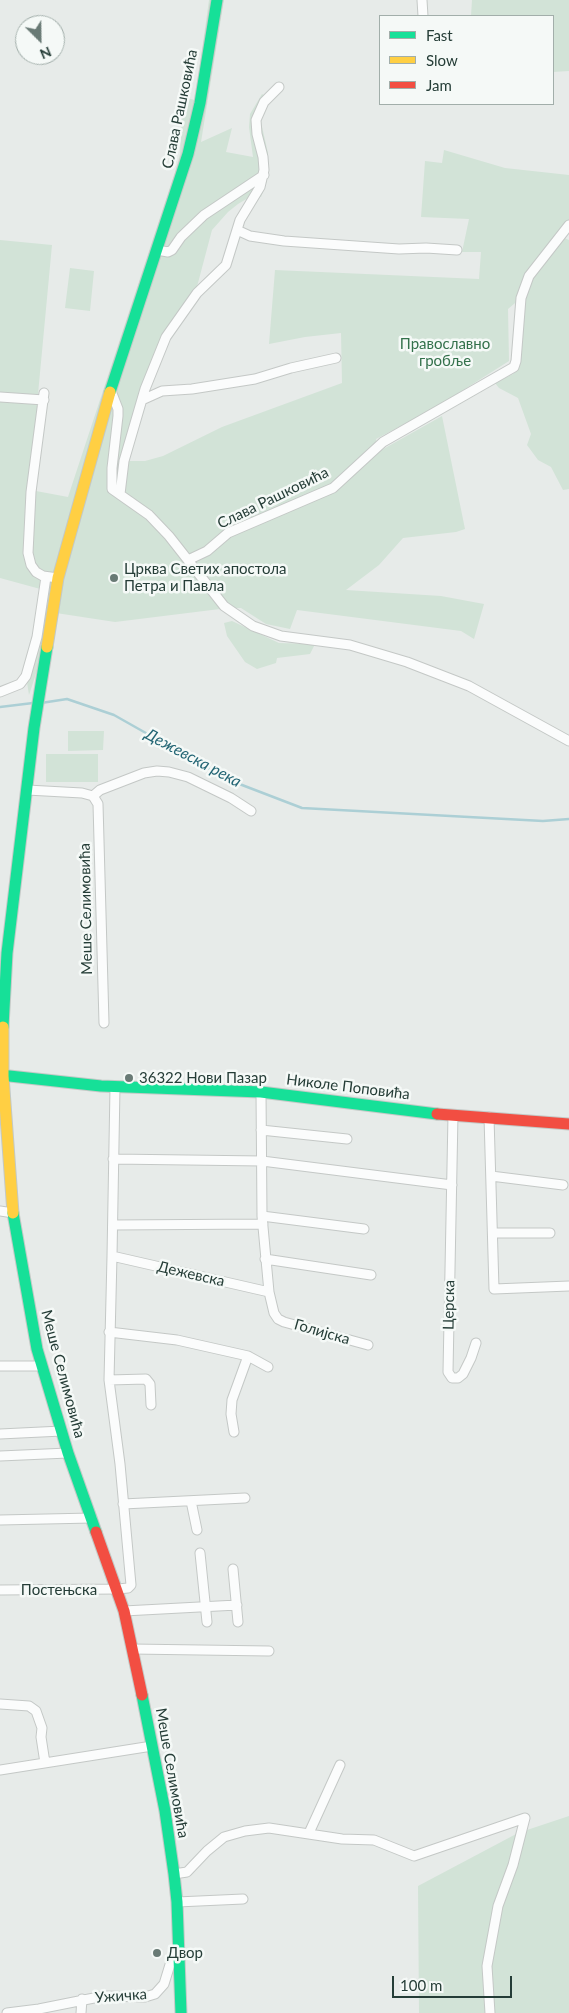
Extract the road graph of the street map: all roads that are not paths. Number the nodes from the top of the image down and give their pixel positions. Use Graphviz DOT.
graph roads {
  1 [pos="217,0"];
  2 [pos="422,0"];
  3 [pos="424,15"];
  4 [pos="278,86"];
  5 [pos="264,175"];
  6 [pos="569,225"];
  7 [pos="237,230"];
  8 [pos="157,250"];
  9 [pos="457,250"];
  10 [pos="336,358"];
  11 [pos="111,391"];
  12 [pos="0,398"];
  13 [pos="142,400"];
  14 [pos="120,494"];
  15 [pos="188,560"];
  16 [pos="52,578"];
  17 [pos="0,692"];
  18 [pos="34,728"];
  19 [pos="569,741"];
  20 [pos="27,790"];
  21 [pos="93,796"];
  22 [pos="251,811"];
  23 [pos="104,1023"];
  24 [pos="2,1076"];
  25 [pos="115,1087"];
  26 [pos="261,1092"];
  27 [pos="453,1114"];
  28 [pos="489,1117"];
  29 [pos="569,1124"];
  30 [pos="261,1130"];
  31 [pos="347,1139"];
  32 [pos="113,1159"];
  33 [pos="262,1161"];
  34 [pos="491,1176"];
  35 [pos="452,1185"];
  36 [pos="563,1185"];
  37 [pos="0,1211"];
  38 [pos="13,1214"];
  39 [pos="263,1220"];
  40 [pos="113,1225"];
  41 [pos="364,1229"];
  42 [pos="493,1233"];
  43 [pos="550,1233"];
  44 [pos="112,1256"];
  45 [pos="265,1258"];
  46 [pos="371,1275"];
  47 [pos="569,1286"];
  48 [pos="269,1292"];
  49 [pos="110,1332"];
  50 [pos="476,1343"];
  51 [pos="368,1345"];
  52 [pos="248,1356"];
  53 [pos="0,1366"];
  54 [pos="42,1366"];
  55 [pos="268,1367"];
  56 [pos="109,1380"];
  57 [pos="151,1405"];
  58 [pos="62,1431"];
  59 [pos="234,1432"];
  60 [pos="0,1434"];
  61 [pos="68,1453"];
  62 [pos="0,1456"];
  63 [pos="245,1498"];
  64 [pos="191,1501"];
  65 [pos="123,1504"];
  66 [pos="92,1518"];
  67 [pos="0,1520"];
  68 [pos="198,1530"];
  69 [pos="200,1553"];
  70 [pos="233,1570"];
  71 [pos="0,1590"];
  72 [pos="118,1590"];
  73 [pos="237,1605"];
  74 [pos="206,1607"];
  75 [pos="124,1611"];
  76 [pos="207,1622"];
  77 [pos="238,1622"];
  78 [pos="132,1650"];
  79 [pos="269,1651"];
  80 [pos="0,1704"];
  81 [pos="152,1746"];
  82 [pos="45,1763"];
  83 [pos="340,1765"];
  84 [pos="0,1770"];
  85 [pos="309,1833"];
  86 [pos="174,1874"];
  87 [pos="243,1899"];
  88 [pos="177,1902"];
  89 [pos="179,1951"];
  90 [pos="82,2000"];
  91 [pos="7,2013"];
  92 [pos="81,2013"];
  93 [pos="181,2013"];
  94 [pos="490,2013"];
  1 -- 8 [label="main road, Слава Рашковића"];
  2 -- 3 [label="street"];
  4 -- 5 [label="street"];
  5 -- 7 [label="street"];
  5 -- 8 [label="street"];
  6 -- 15 [label="street, Слава Рашковића"];
  7 -- 9 [label="street"];
  7 -- 13 [label="street"];
  8 -- 11 [label="main road, Слава Рашковића"];
  10 -- 13 [label="street"];
  11 -- 14 [label="street"];
  11 -- 16 [label="main road, Слава Рашковића"];
  12 -- 16 [label="street"];
  13 -- 14 [label="street"];
  14 -- 15 [label="street"];
  15 -- 19 [label="street"];
  16 -- 17 [label="street, Слава Рашковића"];
  16 -- 18 [label="main road, Слава Рашковића"];
  18 -- 20 [label="main road, Меше Селимовића"];
  20 -- 21 [label="street"];
  20 -- 24 [label="main road, Меше Селимовића"];
  21 -- 22 [label="street"];
  21 -- 23 [label="street, Меше Селимовића"];
  24 -- 25 [label="main road, Николе Поповића"];
  24 -- 38 [label="main road, Меше Селимовића"];
  25 -- 26 [label="main road, Николе Поповића"];
  25 -- 32 [label="street"];
  26 -- 27 [label="main road, Николе Поповића"];
  26 -- 30 [label="street, Голијска"];
  27 -- 28 [label="main road, Николе Поповића"];
  27 -- 35 [label="street, Церска"];
  28 -- 29 [label="main road, Николе Поповића"];
  28 -- 34 [label="street"];
  30 -- 31 [label="street"];
  30 -- 33 [label="street, Голијска"];
  32 -- 33 [label="street"];
  32 -- 40 [label="street"];
  33 -- 35 [label="street"];
  33 -- 39 [label="street, Голијска"];
  34 -- 36 [label="street"];
  34 -- 42 [label="street"];
  35 -- 50 [label="street, Церска"];
  37 -- 38 [label="street"];
  38 -- 54 [label="main road, Меше Селимовића"];
  39 -- 40 [label="street"];
  39 -- 41 [label="street"];
  39 -- 45 [label="street, Голијска"];
  40 -- 44 [label="street"];
  42 -- 43 [label="street"];
  42 -- 47 [label="street"];
  44 -- 48 [label="street, Дежевска"];
  44 -- 49 [label="street"];
  45 -- 46 [label="street"];
  45 -- 48 [label="street, Голијска"];
  48 -- 51 [label="street, Голијска"];
  49 -- 52 [label="street"];
  49 -- 56 [label="street"];
  52 -- 55 [label="street"];
  52 -- 59 [label="street"];
  53 -- 54 [label="street"];
  54 -- 58 [label="main road, Меше Селимовића"];
  56 -- 57 [label="street"];
  56 -- 65 [label="street"];
  58 -- 60 [label="street"];
  58 -- 61 [label="main road, Меше Селимовића"];
  61 -- 62 [label="street"];
  61 -- 66 [label="main road, Меше Селимовића"];
  63 -- 64 [label="street"];
  64 -- 65 [label="street"];
  64 -- 68 [label="street"];
  65 -- 72 [label="street"];
  66 -- 67 [label="street"];
  66 -- 72 [label="main road, Меше Селимовића"];
  69 -- 74 [label="street"];
  70 -- 73 [label="street"];
  71 -- 72 [label="street, Постењска"];
  72 -- 75 [label="main road, Меше Селимовића"];
  73 -- 74 [label="street"];
  73 -- 77 [label="street"];
  74 -- 75 [label="street"];
  74 -- 76 [label="street"];
  75 -- 78 [label="main road, Меше Селимовића"];
  78 -- 79 [label="street"];
  78 -- 81 [label="main road, Меше Селимовића"];
  80 -- 82 [label="street"];
  81 -- 82 [label="street"];
  81 -- 86 [label="main road, Меше Селимовића"];
  82 -- 84 [label="street"];
  83 -- 85 [label="street"];
  85 -- 86 [label="street, Меше Селимовића"];
  85 -- 94 [label="street, Меше Селимовића"];
  86 -- 88 [label="main road, Меше Селимовића"];
  87 -- 88 [label="street"];
  88 -- 89 [label="main road, Меше Селимовића"];
  89 -- 90 [label="street, Ужичка"];
  89 -- 93 [label="main road, Меше Селимовића"];
  90 -- 91 [label="street, Ужичка"];
  90 -- 92 [label="street"];
}
